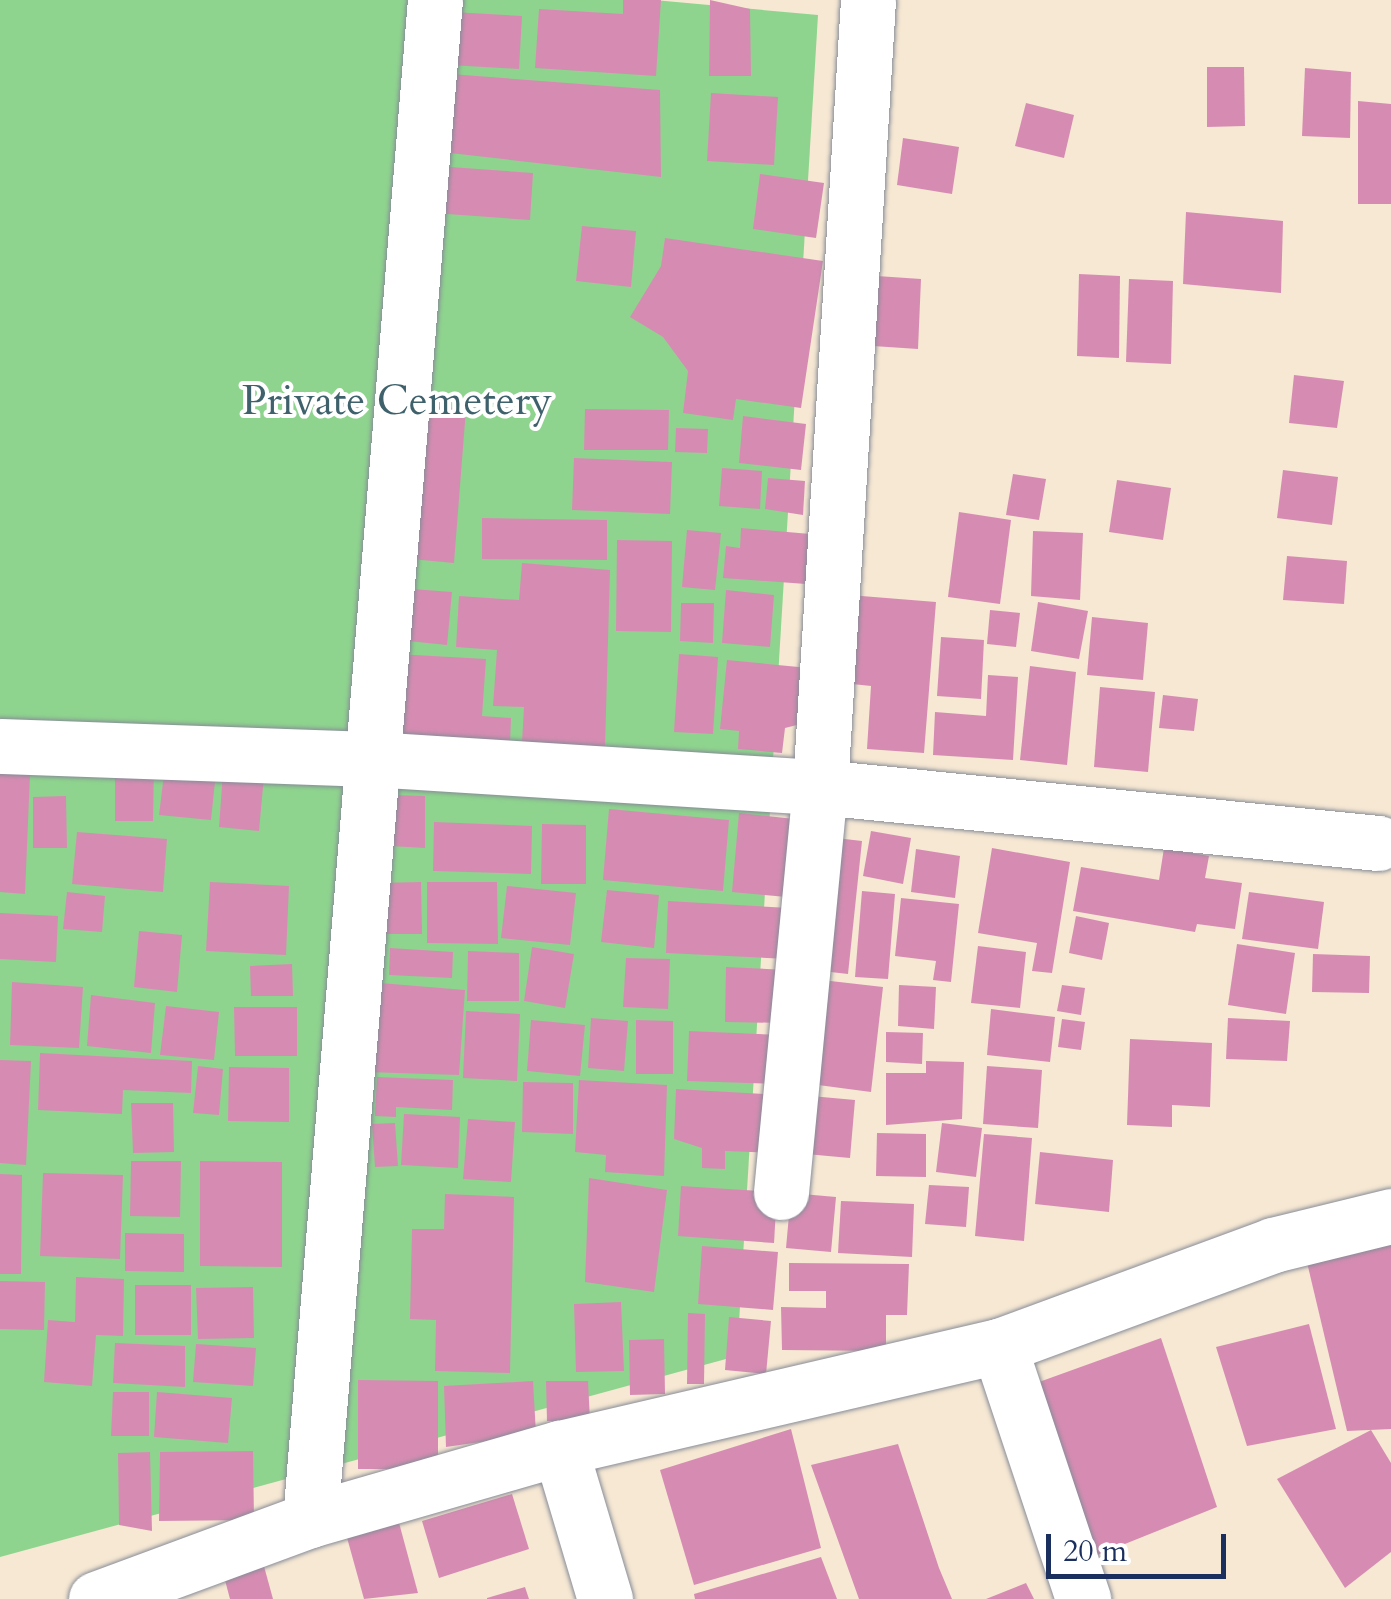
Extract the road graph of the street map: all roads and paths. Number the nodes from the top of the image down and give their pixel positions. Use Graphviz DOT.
graph roads {
  1 [pos="436,0"];
  2 [pos="868,0"];
  3 [pos="0,746"];
  4 [pos="371,759"];
  5 [pos="820,787"];
  6 [pos="1378,844"];
  7 [pos="781,1192"];
  8 [pos="1391,1216"];
  9 [pos="998,1346"];
  10 [pos="560,1448"];
  11 [pos="310,1520"];
  12 [pos="96,1599"];
  13 [pos="605,1599"];
  14 [pos="1083,1599"];
  1 -- 4 [label="street"];
  2 -- 5 [label="street"];
  3 -- 4 [label="street"];
  4 -- 5 [label="street"];
  4 -- 11 [label="street"];
  5 -- 6 [label="street"];
  5 -- 7 [label="street"];
  8 -- 9 [label="street"];
  9 -- 10 [label="street"];
  9 -- 14 [label="street"];
  10 -- 11 [label="street"];
  10 -- 13 [label="street"];
  11 -- 12 [label="street"];
}
